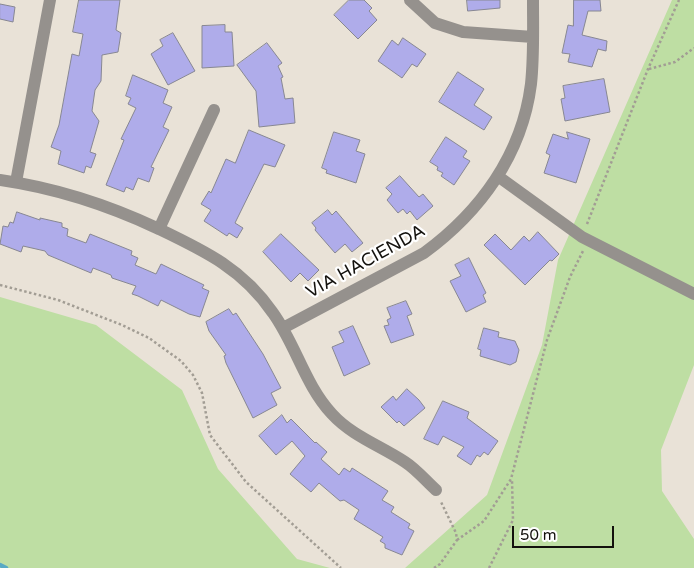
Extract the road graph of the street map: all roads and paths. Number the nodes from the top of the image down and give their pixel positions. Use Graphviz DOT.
graph roads {
  1 [pos="50,0"];
  2 [pos="410,0"];
  3 [pos="533,0"];
  4 [pos="679,0"];
  5 [pos="533,37"];
  6 [pos="694,48"];
  7 [pos="648,70"];
  8 [pos="214,110"];
  9 [pos="499,177"];
  10 [pos="0,180"];
  11 [pos="16,182"];
  12 [pos="160,229"];
  13 [pos="585,239"];
  14 [pos="0,285"];
  15 [pos="694,294"];
  16 [pos="283,328"];
  17 [pos="512,479"];
  18 [pos="436,490"];
  19 [pos="457,540"];
  20 [pos="341,568"];
  21 [pos="434,568"];
  22 [pos="489,568"];
  1 -- 11 [label="street"];
  2 -- 5 [label="street"];
  3 -- 5 [label="street, VIA HACIENDA"];
  4 -- 7 [label="path"];
  5 -- 9 [label="street, VIA HACIENDA"];
  6 -- 7 [label="path"];
  7 -- 13 [label="path"];
  8 -- 12 [label="street"];
  9 -- 13 [label="street"];
  9 -- 16 [label="street, VIA HACIENDA"];
  10 -- 11 [label="street"];
  11 -- 12 [label="street"];
  12 -- 16 [label="street"];
  13 -- 15 [label="street"];
  13 -- 17 [label="path"];
  14 -- 20 [label="path"];
  16 -- 18 [label="street"];
  17 -- 19 [label="path"];
  17 -- 22 [label="path"];
  18 -- 19 [label="path"];
  19 -- 21 [label="path"];
}
